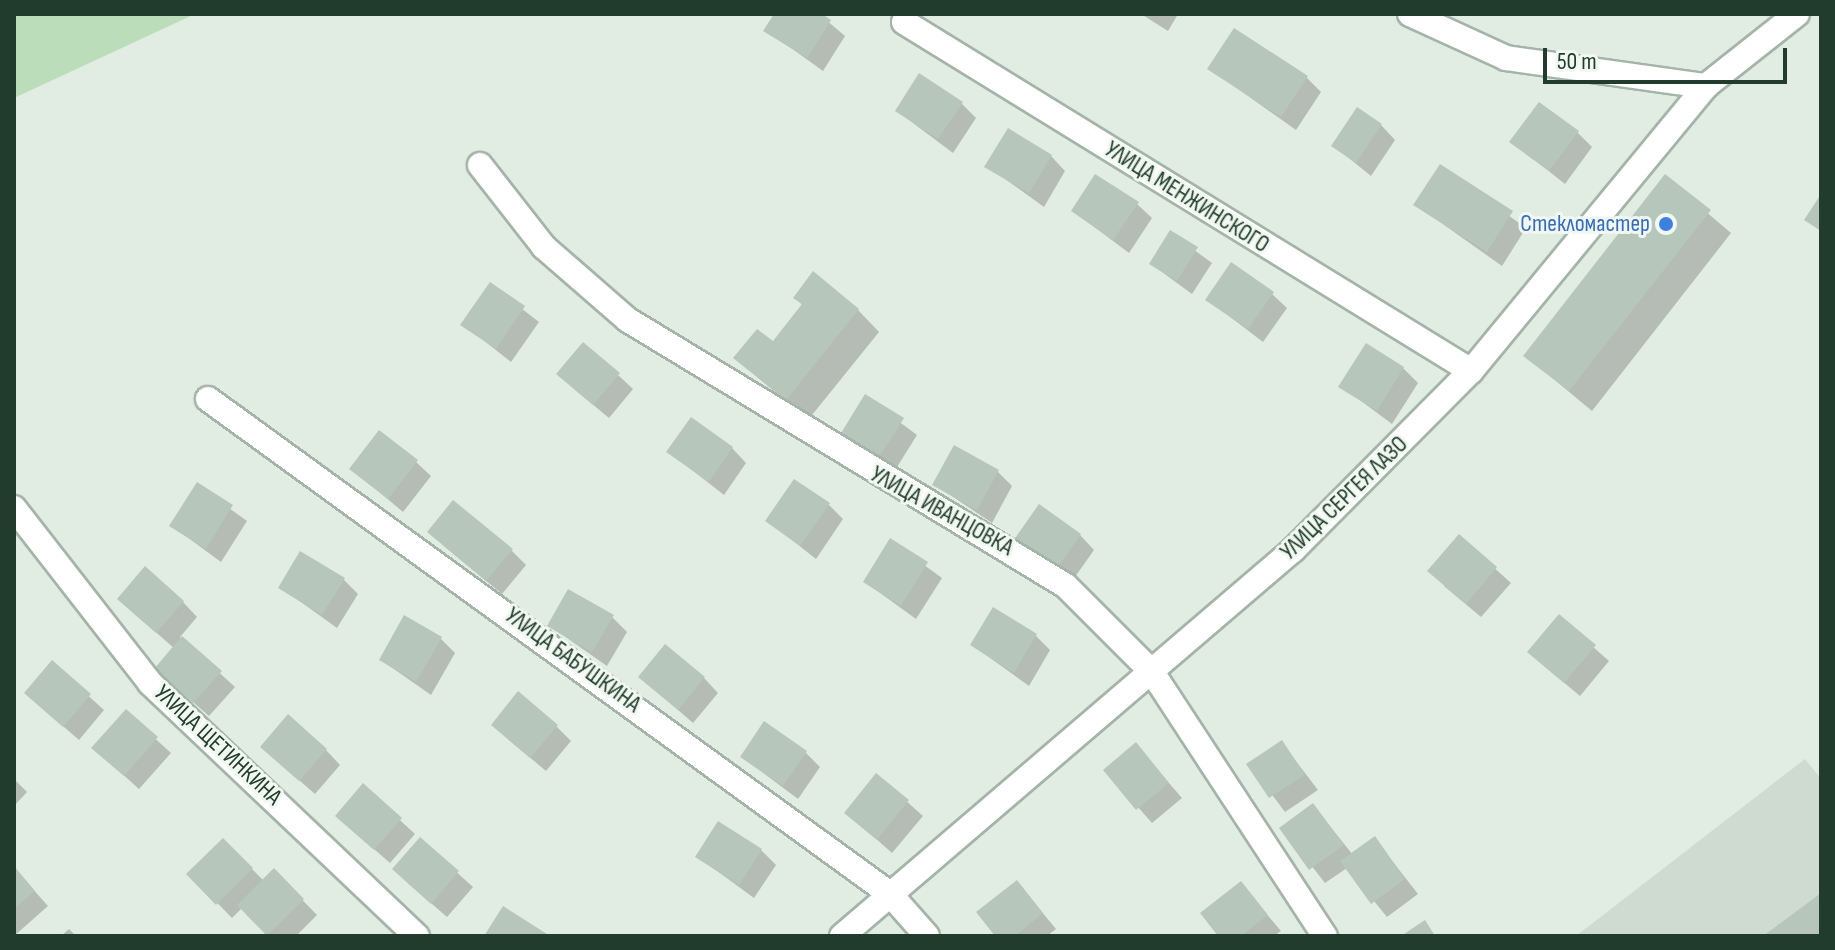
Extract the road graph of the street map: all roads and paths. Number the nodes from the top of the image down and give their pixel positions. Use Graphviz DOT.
graph roads {
  1 [pos="1410,14"];
  2 [pos="1797,14"];
  3 [pos="904,22"];
  4 [pos="1706,86"];
  5 [pos="480,165"];
  6 [pos="1471,371"];
  7 [pos="208,399"];
  8 [pos="14,508"];
  9 [pos="1152,672"];
  10 [pos="890,894"];
  11 [pos="417,936"];
  12 [pos="842,936"];
  13 [pos="927,936"];
  14 [pos="1325,936"];
  1 -- 4 [label="street"];
  2 -- 4 [label="street, УЛИЦА СЕРГЕЯ ЛАЗО"];
  3 -- 6 [label="street, УЛИЦА МЕНЖИНСКОГО"];
  4 -- 6 [label="street, УЛИЦА СЕРГЕЯ ЛАЗО"];
  5 -- 9 [label="street, УЛИЦА ИВАНЦОВКА"];
  6 -- 9 [label="street, УЛИЦА СЕРГЕЯ ЛАЗО"];
  7 -- 10 [label="street, УЛИЦА БАБУШКИНА"];
  8 -- 11 [label="street, УЛИЦА ЩЕТИНКИНА"];
  9 -- 10 [label="street, УЛИЦА СЕРГЕЯ ЛАЗО"];
  9 -- 14 [label="street, УЛИЦА ИВАНЦОВКА"];
  10 -- 12 [label="street, УЛИЦА СЕРГЕЯ ЛАЗО"];
  10 -- 13 [label="street, УЛИЦА БАБУШКИНА"];
}
